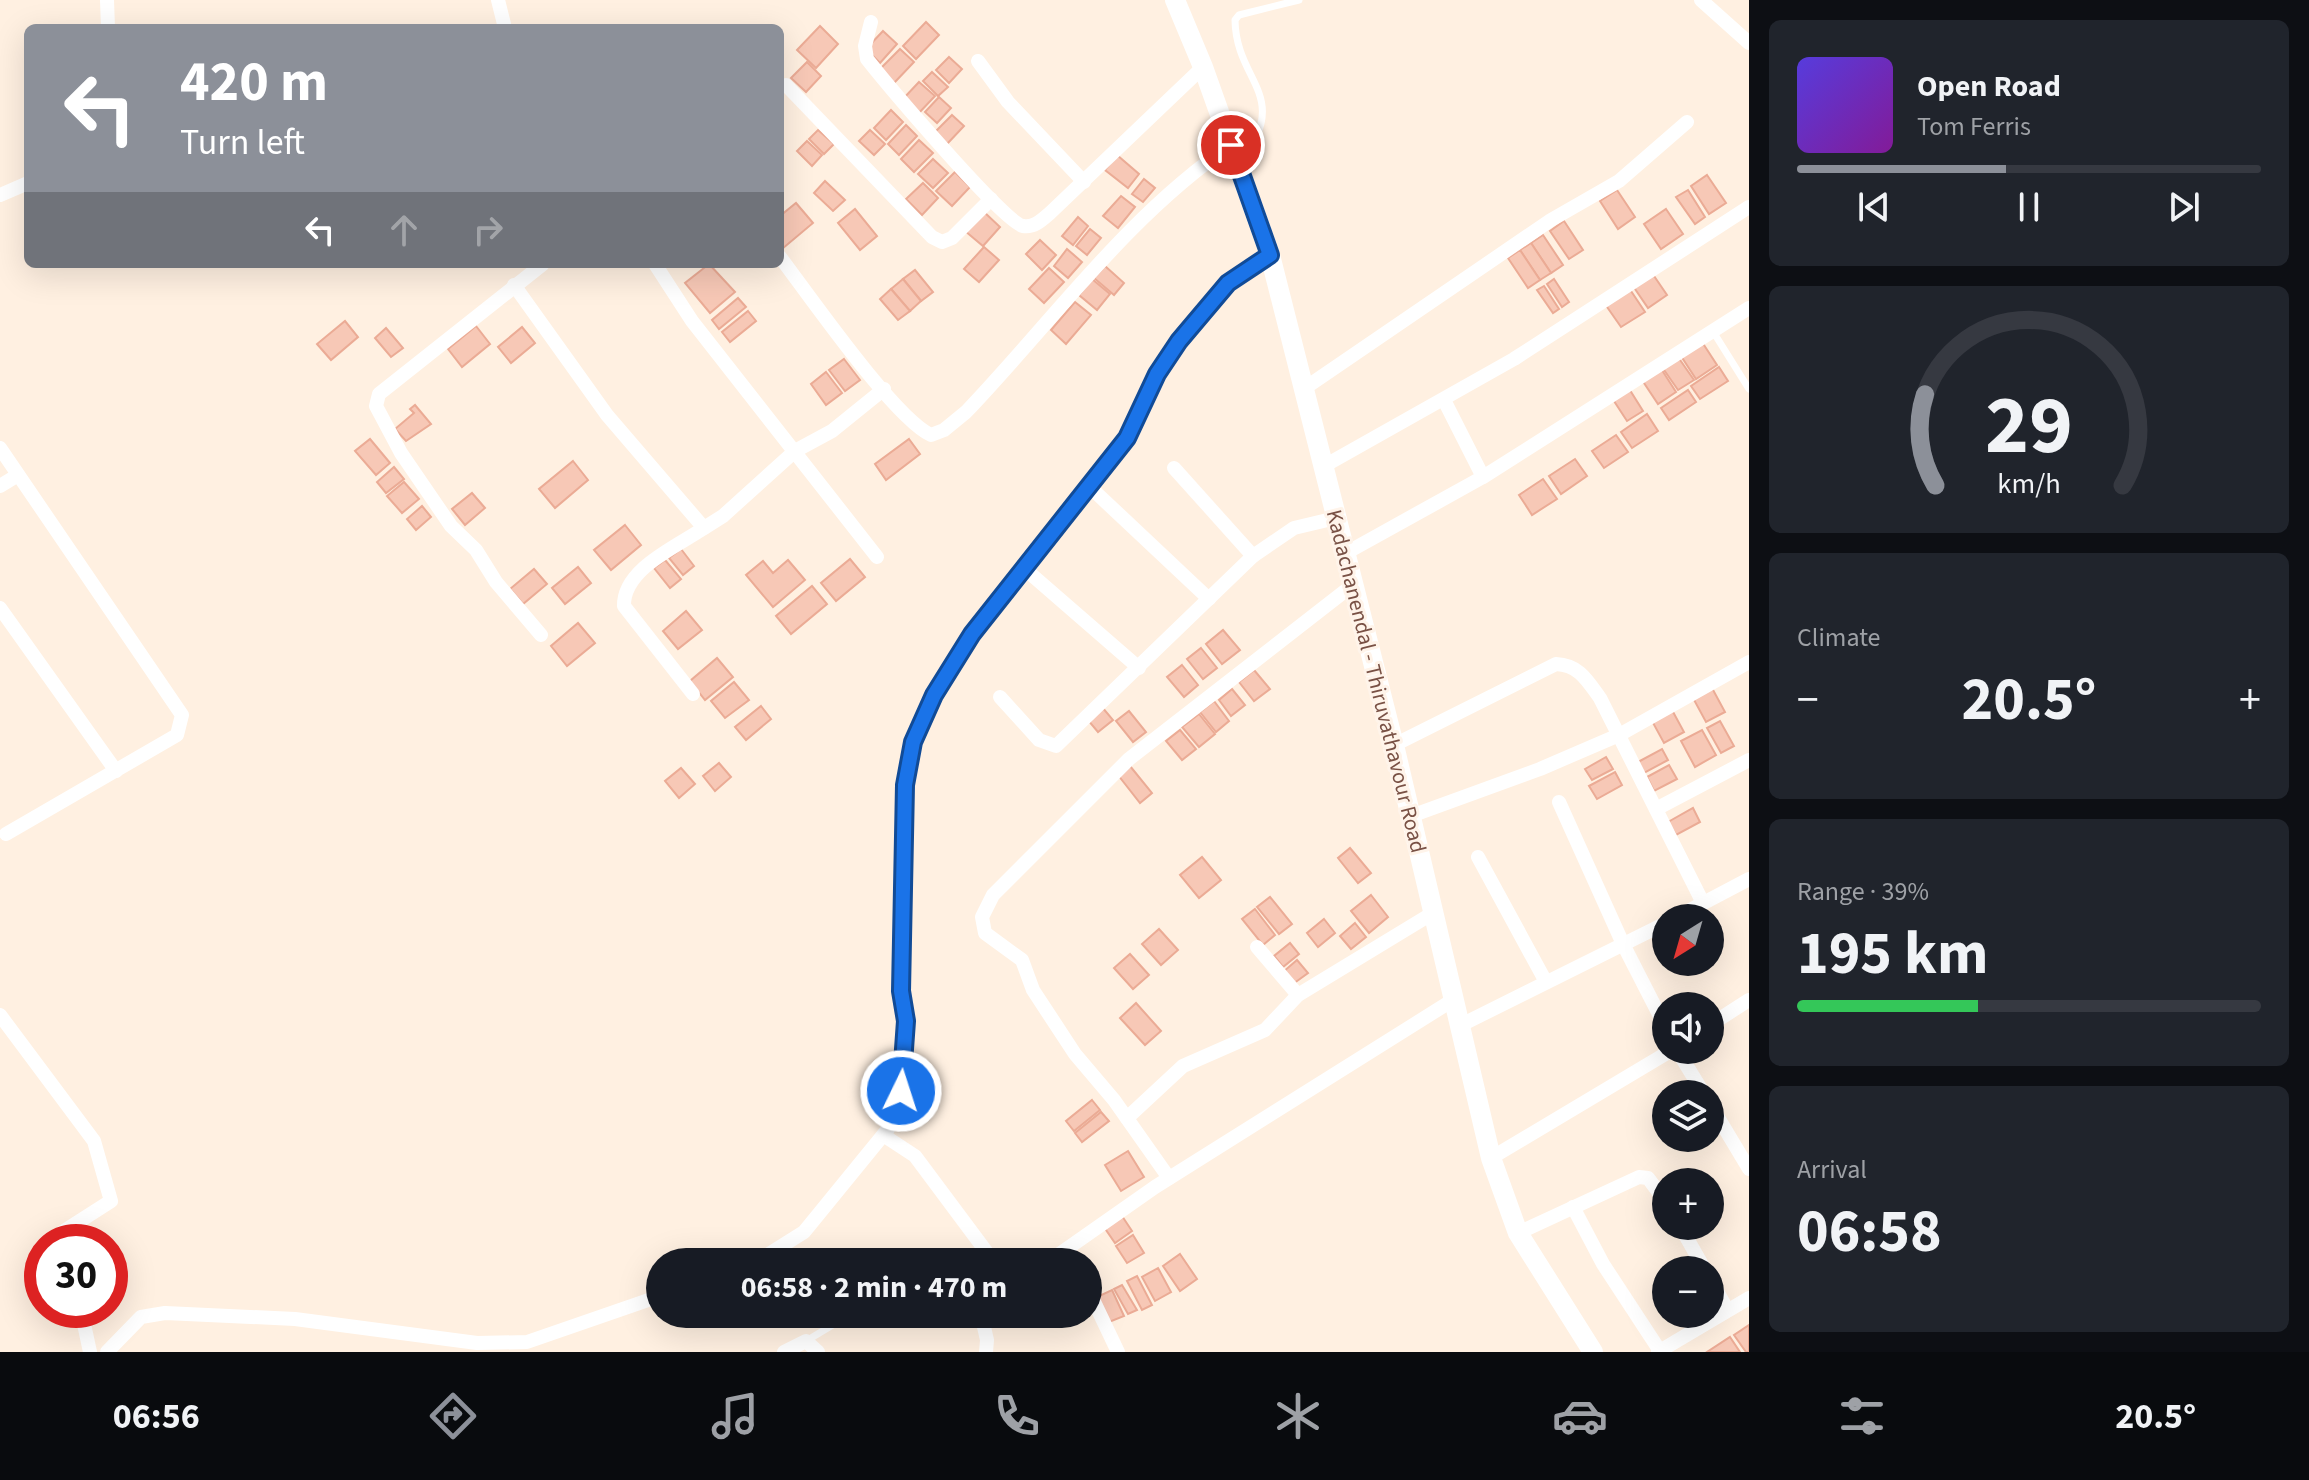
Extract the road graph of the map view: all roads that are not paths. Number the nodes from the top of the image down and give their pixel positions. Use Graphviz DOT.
graph roads {
  1 [pos="107,0"];
  2 [pos="498,0"];
  3 [pos="1175,0"];
  4 [pos="1299,0"];
  5 [pos="1701,0"];
  6 [pos="871,22"];
  7 [pos="108,24"];
  8 [pos="504,24"];
  9 [pos="1749,43"];
  10 [pos="978,61"];
  11 [pos="1203,67"];
  12 [pos="786,85"];
  13 [pos="1687,122"];
  14 [pos="1235,155"];
  15 [pos="1084,182"];
  16 [pos="24,185"];
  17 [pos="0,195"];
  18 [pos="991,199"];
  19 [pos="1749,207"];
  20 [pos="1270,255"];
  21 [pos="784,262"];
  22 [pos="537,268"];
  23 [pos="658,268"];
  24 [pos="514,285"];
  25 [pos="1749,308"];
  26 [pos="1714,333"];
  27 [pos="1305,388"];
  28 [pos="884,389"];
  29 [pos="1749,389"];
  30 [pos="1444,400"];
  31 [pos="0,448"];
  32 [pos="795,451"];
  33 [pos="1324,466"];
  34 [pos="1174,468"];
  35 [pos="18,475"];
  36 [pos="1483,477"];
  37 [pos="0,486"];
  38 [pos="1091,488"];
  39 [pos="1336,518"];
  40 [pos="704,528"];
  41 [pos="1346,553"];
  42 [pos="1253,556"];
  43 [pos="877,557"];
  44 [pos="1025,569"];
  45 [pos="1354,584"];
  46 [pos="1209,599"];
  47 [pos="0,608"];
  48 [pos="541,635"];
  49 [pos="1749,662"];
  50 [pos="1139,668"];
  51 [pos="693,694"];
  52 [pos="1000,697"];
  53 [pos="1619,735"];
  54 [pos="1394,745"];
  55 [pos="1749,760"];
  56 [pos="116,771"];
  57 [pos="1559,802"];
  58 [pos="1656,809"];
  59 [pos="1411,816"];
  60 [pos="6,834"];
  61 [pos="1478,857"];
  62 [pos="1749,879"];
  63 [pos="1703,903"];
  64 [pos="1433,913"];
  65 [pos="1652,930"];
  66 [pos="1623,944"];
  67 [pos="1257,947"];
  68 [pos="1546,982"];
  69 [pos="1298,995"];
  70 [pos="1453,1000"];
  71 [pos="1749,1000"];
  72 [pos="1652,1001"];
  73 [pos="0,1015"];
  74 [pos="1724,1016"];
  75 [pos="1461,1025"];
  76 [pos="1652,1064"];
  77 [pos="1127,1118"];
  78 [pos="1724,1127"];
  79 [pos="883,1135"];
  80 [pos="1491,1158"];
  81 [pos="1749,1169"];
  82 [pos="1169,1178"];
  83 [pos="1652,1183"];
  84 [pos="1573,1207"];
  85 [pos="75,1224"];
  86 [pos="1518,1233"];
  87 [pos="779,1248"];
  88 [pos="984,1248"];
  89 [pos="1080,1248"];
  90 [pos="1749,1298"];
  91 [pos="646,1301"];
  92 [pos="1724,1304"];
  93 [pos="1727,1309"];
  94 [pos="1102,1318"];
  95 [pos="85,1328"];
  96 [pos="834,1328"];
  97 [pos="984,1328"];
  98 [pos="812,1347"];
  99 [pos="1659,1351"];
  100 [pos="90,1352"];
  101 [pos="107,1352"];
  102 [pos="784,1352"];
  103 [pos="986,1352"];
  104 [pos="1118,1352"];
  105 [pos="1593,1352"];
  1 -- 7 [label="street"];
  2 -- 8 [label="street"];
  3 -- 11 [label="main road, Kadachanendal - Thiruvathavour Road"];
  4 -- 14 [label="lane"];
  5 -- 9 [label="street"];
  6 -- 18 [label="street"];
  10 -- 15 [label="street"];
  11 -- 14 [label="main road, Kadachanendal - Thiruvathavour Road"];
  11 -- 15 [label="street"];
  12 -- 18 [label="street"];
  13 -- 27 [label="street"];
  14 -- 20 [label="main road, Kadachanendal - Thiruvathavour Road"];
  14 -- 28 [label="street"];
  15 -- 18 [label="street"];
  16 -- 17 [label="street"];
  19 -- 30 [label="street"];
  20 -- 27 [label="main road, Kadachanendal - Thiruvathavour Road"];
  20 -- 38 [label="street"];
  21 -- 28 [label="street"];
  22 -- 24 [label="street"];
  23 -- 32 [label="street"];
  24 -- 40 [label="street"];
  24 -- 48 [label="street"];
  25 -- 26 [label="street"];
  26 -- 29 [label="lane"];
  26 -- 36 [label="street"];
  27 -- 33 [label="main road, Kadachanendal - Thiruvathavour Road"];
  28 -- 32 [label="street"];
  30 -- 33 [label="street"];
  30 -- 36 [label="street"];
  31 -- 35 [label="street"];
  32 -- 40 [label="street"];
  32 -- 43 [label="street"];
  33 -- 39 [label="main road, Kadachanendal - Thiruvathavour Road"];
  34 -- 42 [label="street"];
  35 -- 37 [label="street"];
  35 -- 56 [label="street"];
  36 -- 41 [label="street"];
  38 -- 44 [label="street"];
  38 -- 46 [label="street"];
  39 -- 41 [label="main road, Kadachanendal - Thiruvathavour Road"];
  39 -- 42 [label="street"];
  40 -- 51 [label="street"];
  41 -- 45 [label="main road, Kadachanendal - Thiruvathavour Road"];
  42 -- 46 [label="street"];
  44 -- 50 [label="street"];
  44 -- 79 [label="street"];
  45 -- 54 [label="main road, Kadachanendal - Thiruvathavour Road"];
  45 -- 77 [label="street"];
  46 -- 50 [label="street"];
  47 -- 56 [label="street"];
  49 -- 53 [label="street"];
  50 -- 52 [label="street"];
  53 -- 54 [label="street"];
  53 -- 58 [label="street"];
  53 -- 59 [label="street"];
  54 -- 59 [label="main road, Kadachanendal - Thiruvathavour Road"];
  55 -- 58 [label="street"];
  56 -- 60 [label="street"];
  57 -- 66 [label="street"];
  58 -- 63 [label="street"];
  59 -- 64 [label="main road, Kadachanendal - Thiruvathavour Road"];
  61 -- 68 [label="street"];
  62 -- 63 [label="street"];
  64 -- 69 [label="street"];
  64 -- 70 [label="main road, Kadachanendal - Thiruvathavour Road"];
  65 -- 66 [label="street"];
  66 -- 68 [label="street"];
  66 -- 72 [label="street"];
  67 -- 69 [label="street"];
  68 -- 75 [label="street"];
  69 -- 77 [label="street"];
  70 -- 75 [label="main road, Kadachanendal - Thiruvathavour Road"];
  70 -- 82 [label="street"];
  71 -- 74 [label="street"];
  73 -- 85 [label="street"];
  75 -- 80 [label="main road, Kadachanendal - Thiruvathavour Road"];
  76 -- 80 [label="street"];
  77 -- 82 [label="street"];
  78 -- 81 [label="street"];
  79 -- 87 [label="street"];
  79 -- 88 [label="street"];
  80 -- 86 [label="main road, Kadachanendal - Thiruvathavour Road"];
  82 -- 89 [label="street"];
  83 -- 84 [label="street"];
  84 -- 86 [label="street"];
  84 -- 99 [label="street"];
  86 -- 105 [label="main road, Kadachanendal - Thiruvathavour Road"];
  90 -- 93 [label="street"];
  91 -- 101 [label="street"];
  92 -- 93 [label="street"];
  93 -- 99 [label="street"];
  94 -- 104 [label="street"];
  95 -- 100 [label="street"];
  96 -- 98 [label="lane"];
  97 -- 103 [label="street"];
  98 -- 102 [label="street"];
}
